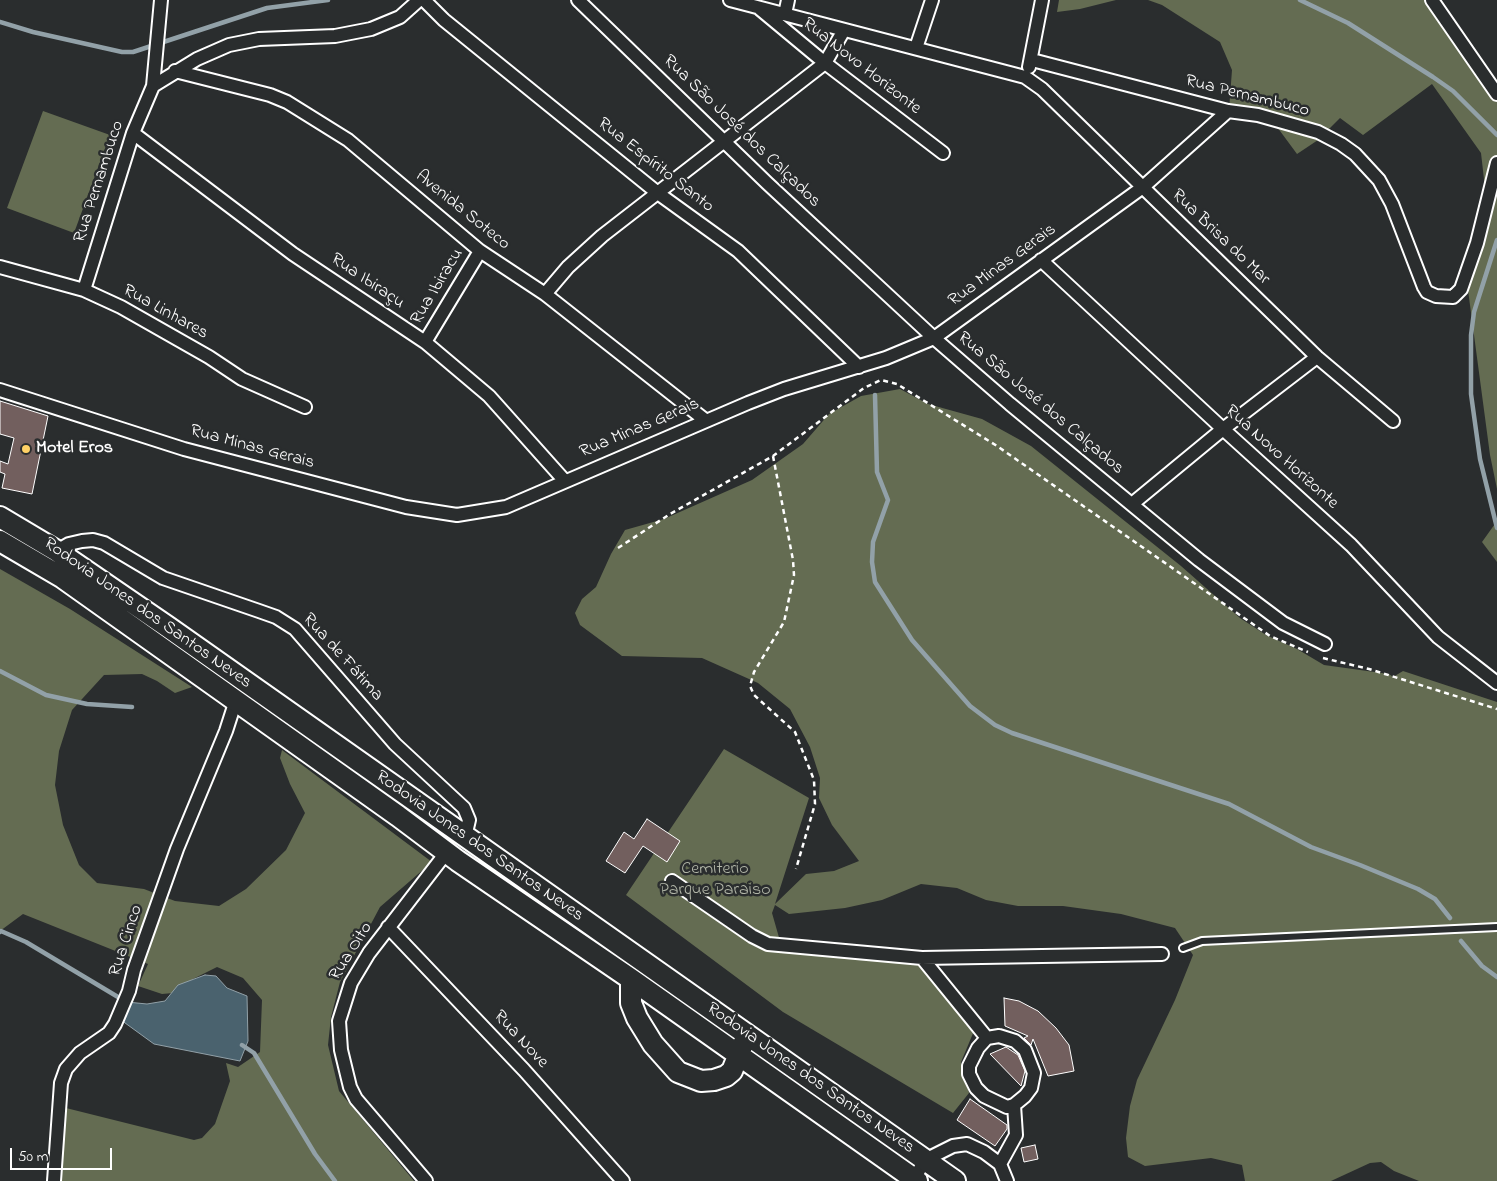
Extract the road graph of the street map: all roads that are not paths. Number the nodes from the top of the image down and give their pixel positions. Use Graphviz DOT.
graph roads {
  1 [pos="161,0"];
  2 [pos="419,0"];
  3 [pos="424,0"];
  4 [pos="578,0"];
  5 [pos="730,0"];
  6 [pos="788,0"];
  7 [pos="932,0"];
  8 [pos="1042,0"];
  9 [pos="1432,0"];
  10 [pos="759,8"];
  11 [pos="785,14"];
  12 [pos="844,30"];
  13 [pos="916,48"];
  14 [pos="1032,60"];
  15 [pos="825,63"];
  16 [pos="175,71"];
  17 [pos="1025,77"];
  18 [pos="153,86"];
  19 [pos="1497,94"];
  20 [pos="1228,111"];
  21 [pos="133,133"];
  22 [pos="724,140"];
  23 [pos="943,153"];
  24 [pos="1497,162"];
  25 [pos="1143,187"];
  26 [pos="659,194"];
  27 [pos="480,250"];
  28 [pos="1041,260"];
  29 [pos="0,267"];
  30 [pos="84,290"];
  31 [pos="545,294"];
  32 [pos="934,338"];
  33 [pos="425,342"];
  34 [pos="1317,357"];
  35 [pos="859,367"];
  36 [pos="0,390"];
  37 [pos="306,407"];
  38 [pos="705,420"];
  39 [pos="1393,421"];
  40 [pos="1222,429"];
  41 [pos="564,480"];
  42 [pos="1132,504"];
  43 [pos="0,517"];
  44 [pos="0,541"];
  45 [pos="57,551"];
  46 [pos="1325,644"];
  47 [pos="1497,683"];
  48 [pos="236,700"];
  49 [pos="465,837"];
  50 [pos="446,853"];
  51 [pos="672,881"];
  52 [pos="388,927"];
  53 [pos="1497,927"];
  54 [pos="1184,948"];
  55 [pos="1162,954"];
  56 [pos="922,958"];
  57 [pos="631,979"];
  58 [pos="746,1035"];
  59 [pos="987,1038"];
  60 [pos="739,1056"];
  61 [pos="1014,1105"];
  62 [pos="925,1160"];
  63 [pos="1000,1164"];
  64 [pos="914,1180"];
  65 [pos="54,1181"];
  66 [pos="426,1181"];
  67 [pos="623,1181"];
  68 [pos="955,1181"];
  69 [pos="1007,1181"];
  1 -- 18 [label="street, Rua Pernambuco"];
  2 -- 16 [label="street"];
  3 -- 26 [label="street, Rua Espírito Santo"];
  4 -- 22 [label="street, Rua São José dos Calçados"];
  5 -- 10 [label="street"];
  6 -- 11 [label="street"];
  7 -- 13 [label="street"];
  8 -- 14 [label="street"];
  9 -- 19 [label="street"];
  10 -- 11 [label="street"];
  10 -- 15 [label="street, Rua Novo Horizonte"];
  11 -- 12 [label="street"];
  12 -- 13 [label="street"];
  12 -- 15 [label="street"];
  13 -- 17 [label="street"];
  14 -- 17 [label="street"];
  14 -- 20 [label="street, Rua Pernambuco"];
  15 -- 22 [label="street"];
  15 -- 23 [label="street, Rua Novo Horizonte"];
  16 -- 18 [label="street"];
  16 -- 27 [label="street, Avenida Soteco"];
  17 -- 25 [label="street, Rua Brisa do Mar"];
  18 -- 21 [label="street, Rua Pernambuco"];
  20 -- 24 [label="street, Rua Pernambuco"];
  20 -- 25 [label="street, Rua Minas Gerais"];
  21 -- 30 [label="street, Rua Pernambuco"];
  21 -- 33 [label="street, Rua Ibiraçu"];
  22 -- 26 [label="street"];
  22 -- 32 [label="street, Rua São José dos Calçados"];
  25 -- 28 [label="street, Rua Minas Gerais"];
  25 -- 34 [label="street, Rua Brisa do Mar"];
  26 -- 31 [label="street"];
  26 -- 35 [label="street, Rua Espírito Santo"];
  27 -- 31 [label="street, Avenida Soteco"];
  27 -- 33 [label="street, Rua Ibiracu"];
  28 -- 32 [label="street, Rua Minas Gerais"];
  28 -- 40 [label="street, Rua Novo Horizonte"];
  29 -- 30 [label="street, Rua Linhares"];
  30 -- 37 [label="street, Rua Linhares"];
  31 -- 38 [label="street, Avenida Soteco"];
  32 -- 35 [label="street, Rua Minas Gerais"];
  32 -- 42 [label="street, Rua São José dos Calçados"];
  33 -- 41 [label="street, Rua Ibiraçu"];
  34 -- 39 [label="street, Rua Brisa do Mar"];
  34 -- 40 [label="street"];
  35 -- 38 [label="street, Rua Minas Gerais"];
  36 -- 41 [label="street, Rua Minas Gerais"];
  38 -- 41 [label="street, Rua Minas Gerais"];
  40 -- 42 [label="street"];
  40 -- 47 [label="street, Rua Novo Horizonte"];
  42 -- 46 [label="street, Rua São José dos Calçados"];
  43 -- 45 [label="main road, Rodovia Jones dos Santos Neves"];
  44 -- 48 [label="main road, Rodovia Jones dos Santos Neves"];
  45 -- 49 [label="main road, Rodovia Jones dos Santos Neves"];
  45 -- 49 [label="street, Rua de Fátima"];
  48 -- 50 [label="main road, Rodovia Jones dos Santos Neves"];
  48 -- 65 [label="street, Rua Cinco"];
  49 -- 58 [label="main road, Rodovia Jones dos Santos Neves"];
  50 -- 52 [label="street, Rua Oito"];
  50 -- 57 [label="main road, Rodovia Jones dos Santos Neves"];
  51 -- 56 [label="street"];
  52 -- 66 [label="street, Rua Oito"];
  52 -- 67 [label="street, Rua Nove"];
  53 -- 54 [label="lane"];
  55 -- 56 [label="street"];
  56 -- 59 [label="street"];
  57 -- 60 [label="main road, Rodovia Jones dos Santos Neves"];
  57 -- 60 [label="main road"];
  58 -- 60 [label="main road"];
  58 -- 62 [label="main road, Rodovia Jones dos Santos Neves"];
  59 -- 61 [label="street"];
  59 -- 61 [label="street"];
  60 -- 64 [label="main road, Rodovia Jones dos Santos Neves"];
  61 -- 63 [label="street"];
  62 -- 63 [label="street"];
  62 -- 64 [label="street"];
  62 -- 68 [label="main road, Rodovia Jones dos Santos Neves"];
  63 -- 69 [label="street"];
}
